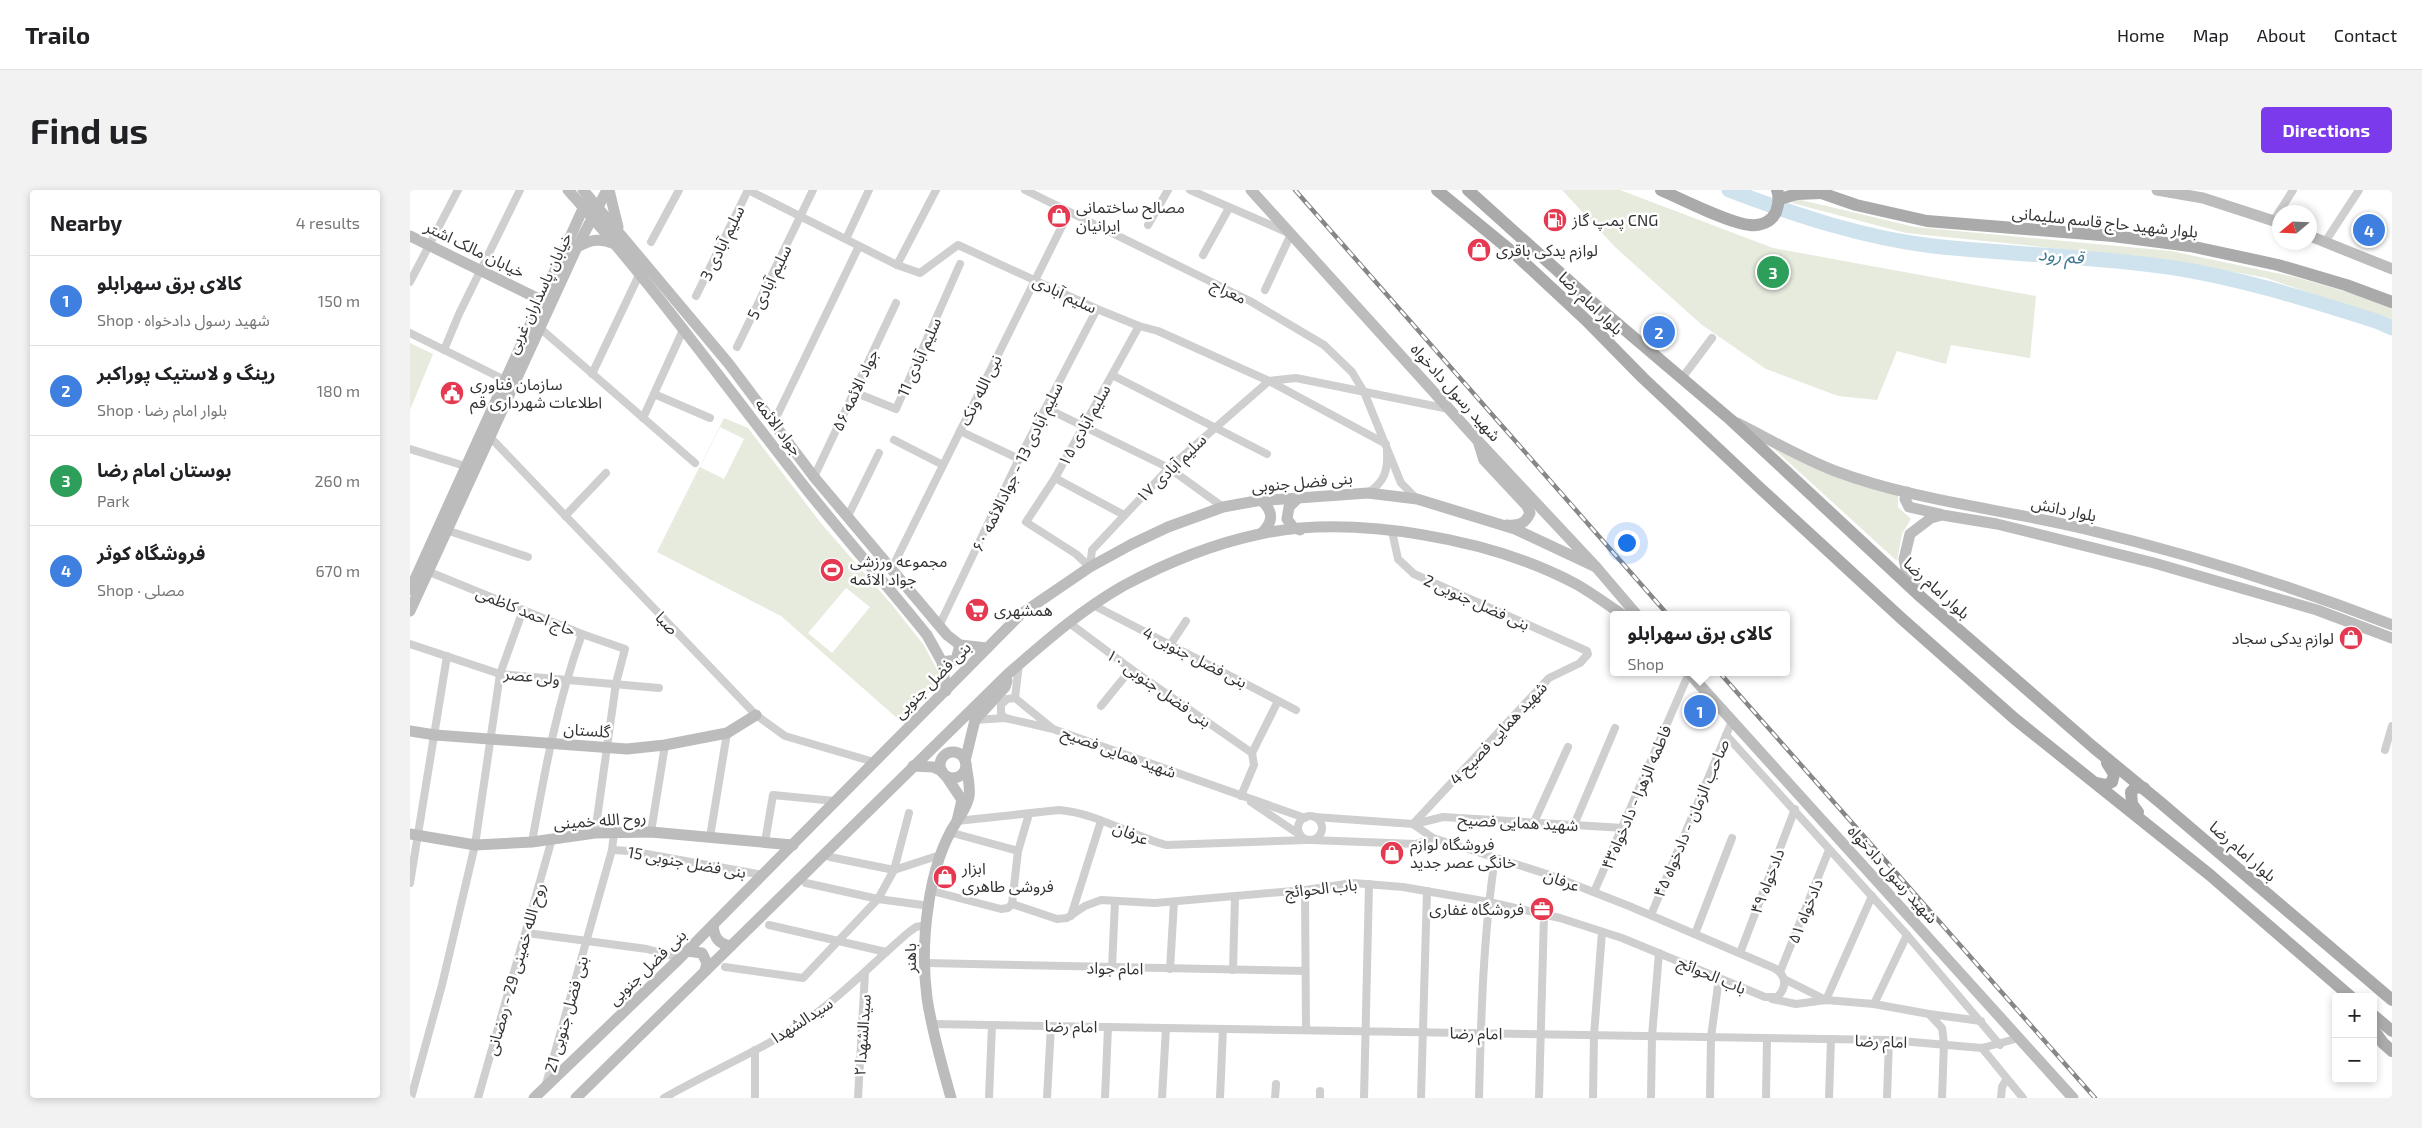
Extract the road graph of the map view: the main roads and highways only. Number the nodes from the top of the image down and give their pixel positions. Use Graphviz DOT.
graph roads {
  1 [pos="1436,190"];
  2 [pos="1468,190"];
  3 [pos="1661,190"];
  4 [pos="1818,192"];
  5 [pos="1778,195"];
  6 [pos="2392,302"];
  7 [pos="2093,748"];
  8 [pos="2097,783"];
  9 [pos="2144,788"];
  10 [pos="2146,822"];
  11 [pos="2346,993"];
  12 [pos="2392,1000"];
  13 [pos="2377,1019"];
  14 [pos="2392,1031"];
  15 [pos="2377,1035"];
  16 [pos="2392,1051"];
  1 -- 8 [label="main road, بلوار امام رضا"];
  2 -- 7 [label="main road, بلوار امام رضا"];
  3 -- 5 [label="main road"];
  4 -- 5 [label="main road"];
  4 -- 6 [label="main road, بلوار شهید حاج قاسم سلیمانی"];
  7 -- 8 [label="main road"];
  7 -- 9 [label="main road, بلوار امام رضا"];
  8 -- 10 [label="main road, بلوار امام رضا"];
  9 -- 10 [label="main road"];
  9 -- 12 [label="main road, بلوار امام رضا"];
  10 -- 11 [label="main road, بلوار امام رضا"];
  13 -- 14 [label="main road"];
  15 -- 16 [label="main road"];
}
